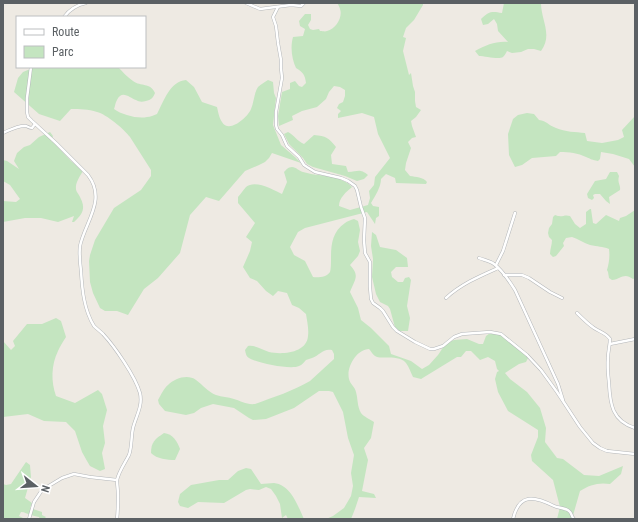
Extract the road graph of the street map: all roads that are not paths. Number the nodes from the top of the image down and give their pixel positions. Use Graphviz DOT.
graph roads {
  1 [pos="86,3"];
  2 [pos="246,3"];
  3 [pos="304,3"];
  4 [pos="278,7"];
  5 [pos="65,16"];
  6 [pos="32,68"];
  7 [pos="35,124"];
  8 [pos="3,133"];
  9 [pos="515,213"];
  10 [pos="479,258"];
  11 [pos="496,265"];
  12 [pos="498,268"];
  13 [pos="504,275"];
  14 [pos="446,298"];
  15 [pos="562,298"];
  16 [pos="577,313"];
  17 [pos="635,339"];
  18 [pos="610,344"];
  19 [pos="564,403"];
  20 [pos="635,428"];
  21 [pos="635,454"];
  22 [pos="117,480"];
  23 [pos="29,519"];
  24 [pos="117,519"];
  25 [pos="513,519"];
  26 [pos="574,519"];
  1 -- 5 [label="street"];
  2 -- 4 [label="street"];
  3 -- 4 [label="street"];
  4 -- 19 [label="street"];
  6 -- 7 [label="street"];
  7 -- 8 [label="street"];
  7 -- 22 [label="street"];
  9 -- 11 [label="street"];
  10 -- 11 [label="street"];
  11 -- 12 [label="street"];
  12 -- 13 [label="street"];
  12 -- 14 [label="street"];
  13 -- 15 [label="street"];
  13 -- 19 [label="street"];
  16 -- 18 [label="street"];
  17 -- 18 [label="street"];
  18 -- 20 [label="street"];
  19 -- 21 [label="street"];
  22 -- 23 [label="street"];
  22 -- 24 [label="street"];
  25 -- 26 [label="street"];
}
